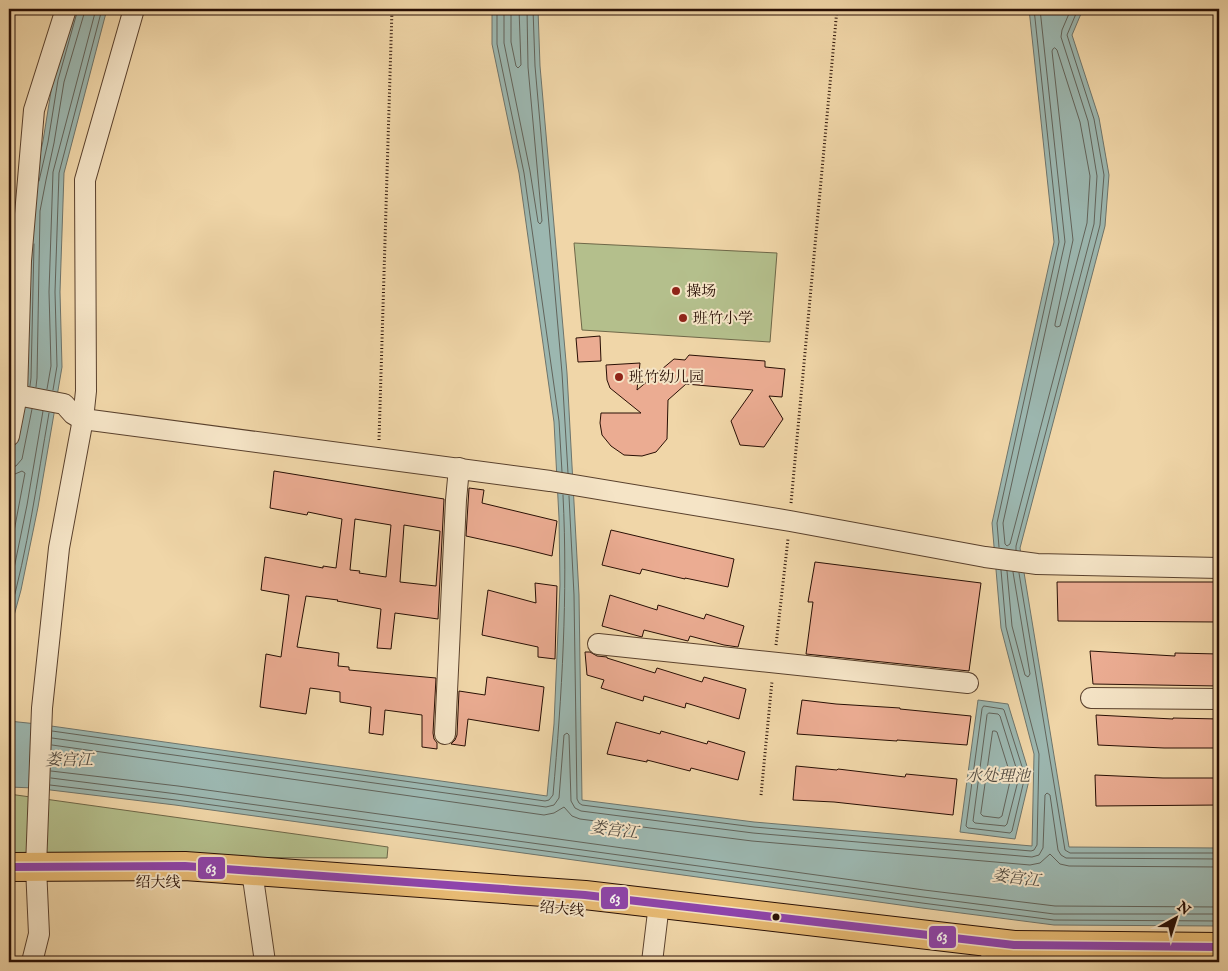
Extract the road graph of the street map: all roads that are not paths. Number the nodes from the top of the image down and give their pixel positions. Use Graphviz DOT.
graph roads {
  1 [pos="66,9"];
  2 [pos="134,9"];
  3 [pos="14,323"];
  4 [pos="19,396"];
  5 [pos="84,419"];
  6 [pos="9,436"];
  7 [pos="459,468"];
  8 [pos="1219,568"];
  9 [pos="598,644"];
  10 [pos="968,683"];
  11 [pos="1091,698"];
  12 [pos="1219,699"];
  13 [pos="445,734"];
  14 [pos="9,867"];
  15 [pos="36,874"];
  16 [pos="252,878"];
  17 [pos="9,883"];
  18 [pos="658,912"];
  19 [pos="1219,947"];
  20 [pos="991,954"];
  21 [pos="32,962"];
  22 [pos="265,962"];
  23 [pos="652,962"];
  24 [pos="1114,962"];
  1 -- 3 [label="street"];
  2 -- 5 [label="street"];
  3 -- 4 [label="street"];
  4 -- 5 [label="street"];
  4 -- 6 [label="street"];
  5 -- 7 [label="street"];
  5 -- 15 [label="street"];
  7 -- 8 [label="street"];
  7 -- 13 [label="street"];
  9 -- 10 [label="street"];
  11 -- 12 [label="street"];
  14 -- 15 [label="main road, 绍大线"];
  15 -- 16 [label="main road, 绍大线"];
  15 -- 17 [label="main road, 绍大线"];
  15 -- 21 [label="street"];
  16 -- 18 [label="main road, 绍大线"];
  16 -- 22 [label="street"];
  18 -- 20 [label="main road, 绍大线"];
  18 -- 23 [label="street"];
  19 -- 20 [label="main road, 绍大线"];
  20 -- 24 [label="main road, 绍大线"];
}
